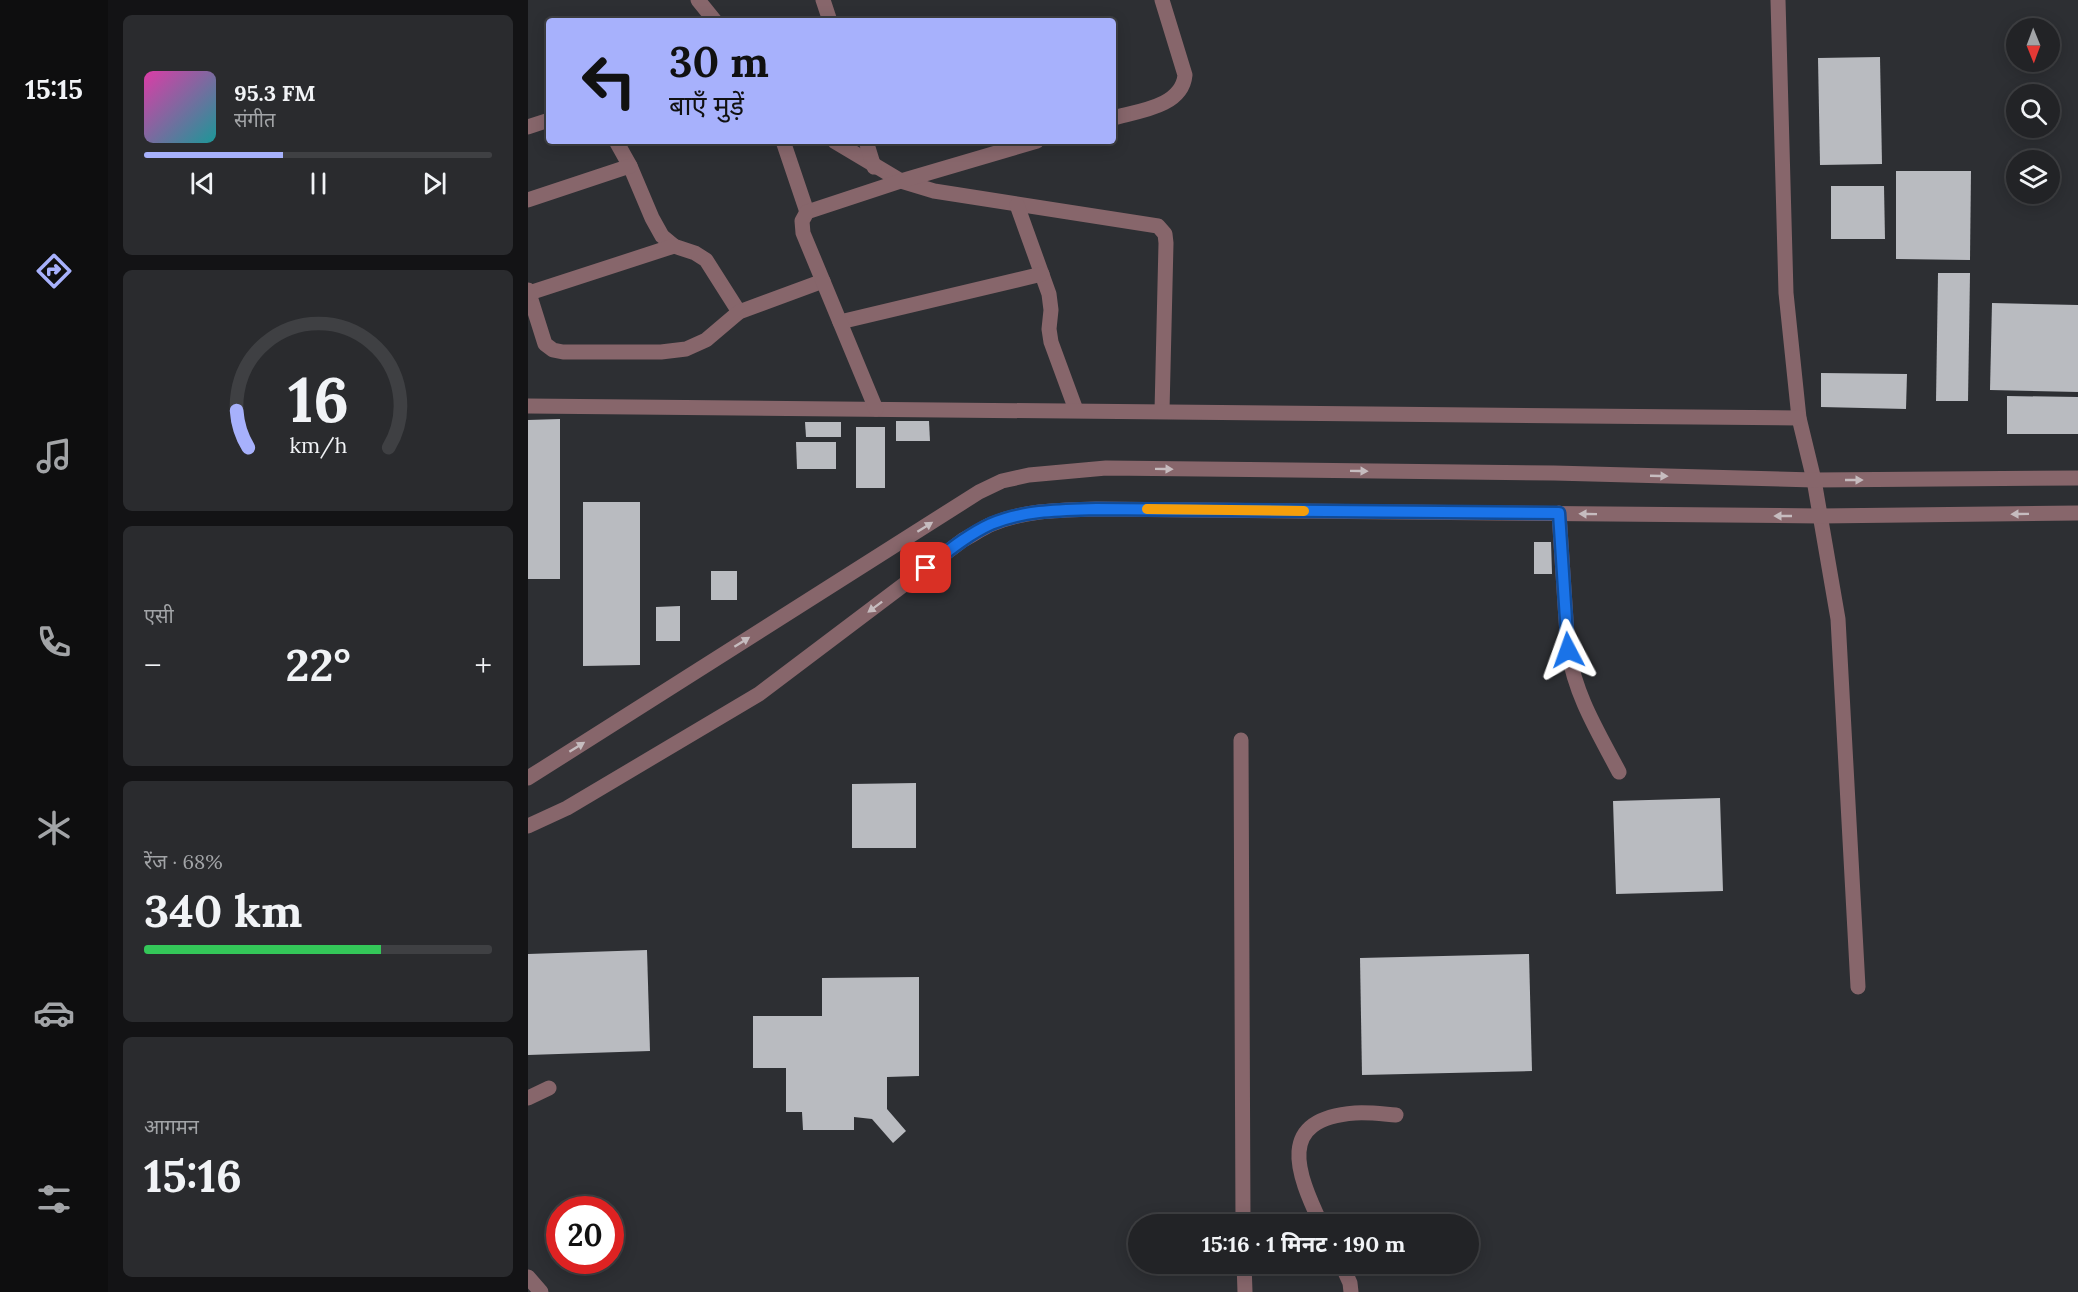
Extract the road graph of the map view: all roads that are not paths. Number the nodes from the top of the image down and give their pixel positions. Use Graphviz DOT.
graph roads {
  1 [pos="698,0"];
  2 [pos="823,0"];
  3 [pos="1162,0"];
  4 [pos="1778,0"];
  5 [pos="713,18"];
  6 [pos="829,18"];
  7 [pos="1116,117"];
  8 [pos="546,121"];
  9 [pos="528,127"];
  10 [pos="618,144"];
  11 [pos="784,144"];
  12 [pos="839,144"];
  13 [pos="867,144"];
  14 [pos="1027,144"];
  15 [pos="630,166"];
  16 [pos="874,166"];
  17 [pos="901,181"];
  18 [pos="528,200"];
  19 [pos="1017,205"];
  20 [pos="807,213"];
  21 [pos="674,246"];
  22 [pos="1042,274"];
  23 [pos="823,281"];
  24 [pos="528,291"];
  25 [pos="739,312"];
  26 [pos="840,322"];
  27 [pos="528,406"];
  28 [pos="876,409"];
  29 [pos="1076,410"];
  30 [pos="1162,411"];
  31 [pos="1799,418"];
  32 [pos="2078,478"];
  33 [pos="1814,480"];
  34 [pos="1559,513"];
  35 [pos="2078,513"];
  36 [pos="1820,516"];
  37 [pos="1241,740"];
  38 [pos="1619,772"];
  39 [pos="528,778"];
  40 [pos="528,826"];
  41 [pos="1858,987"];
  42 [pos="549,1088"];
  43 [pos="528,1098"];
  44 [pos="1396,1115"];
  45 [pos="1243,1214"];
  46 [pos="1317,1214"];
  47 [pos="1244,1274"];
  48 [pos="1346,1274"];
  49 [pos="528,1277"];
  50 [pos="541,1292"];
  51 [pos="1245,1292"];
  52 [pos="1351,1292"];
  1 -- 5 [label="street"];
  2 -- 6 [label="street"];
  3 -- 7 [label="street"];
  4 -- 31 [label="street"];
  8 -- 9 [label="street"];
  10 -- 15 [label="street"];
  11 -- 20 [label="street"];
  12 -- 16 [label="street"];
  13 -- 16 [label="street"];
  14 -- 17 [label="street"];
  15 -- 18 [label="street"];
  15 -- 21 [label="street"];
  16 -- 17 [label="street"];
  17 -- 19 [label="street"];
  17 -- 20 [label="street"];
  19 -- 22 [label="street"];
  19 -- 30 [label="street"];
  20 -- 23 [label="street"];
  21 -- 24 [label="street"];
  21 -- 25 [label="street"];
  22 -- 26 [label="street"];
  22 -- 29 [label="street"];
  23 -- 25 [label="street"];
  23 -- 26 [label="street"];
  24 -- 25 [label="street"];
  26 -- 28 [label="street"];
  27 -- 28 [label="street"];
  28 -- 29 [label="street"];
  29 -- 30 [label="street"];
  30 -- 31 [label="street"];
  31 -- 33 [label="street"];
  33 -- 32 [label="street, one-way"];
  33 -- 36 [label="street"];
  39 -- 33 [label="street, one-way"];
  36 -- 34 [label="street, one-way"];
  34 -- 38 [label="street"];
  34 -- 40 [label="street, one-way"];
  35 -- 36 [label="street, one-way"];
  36 -- 41 [label="street"];
  37 -- 45 [label="street"];
  42 -- 43 [label="street"];
  44 -- 46 [label="street"];
  47 -- 51 [label="street"];
  48 -- 52 [label="street"];
  49 -- 50 [label="street"];
}
